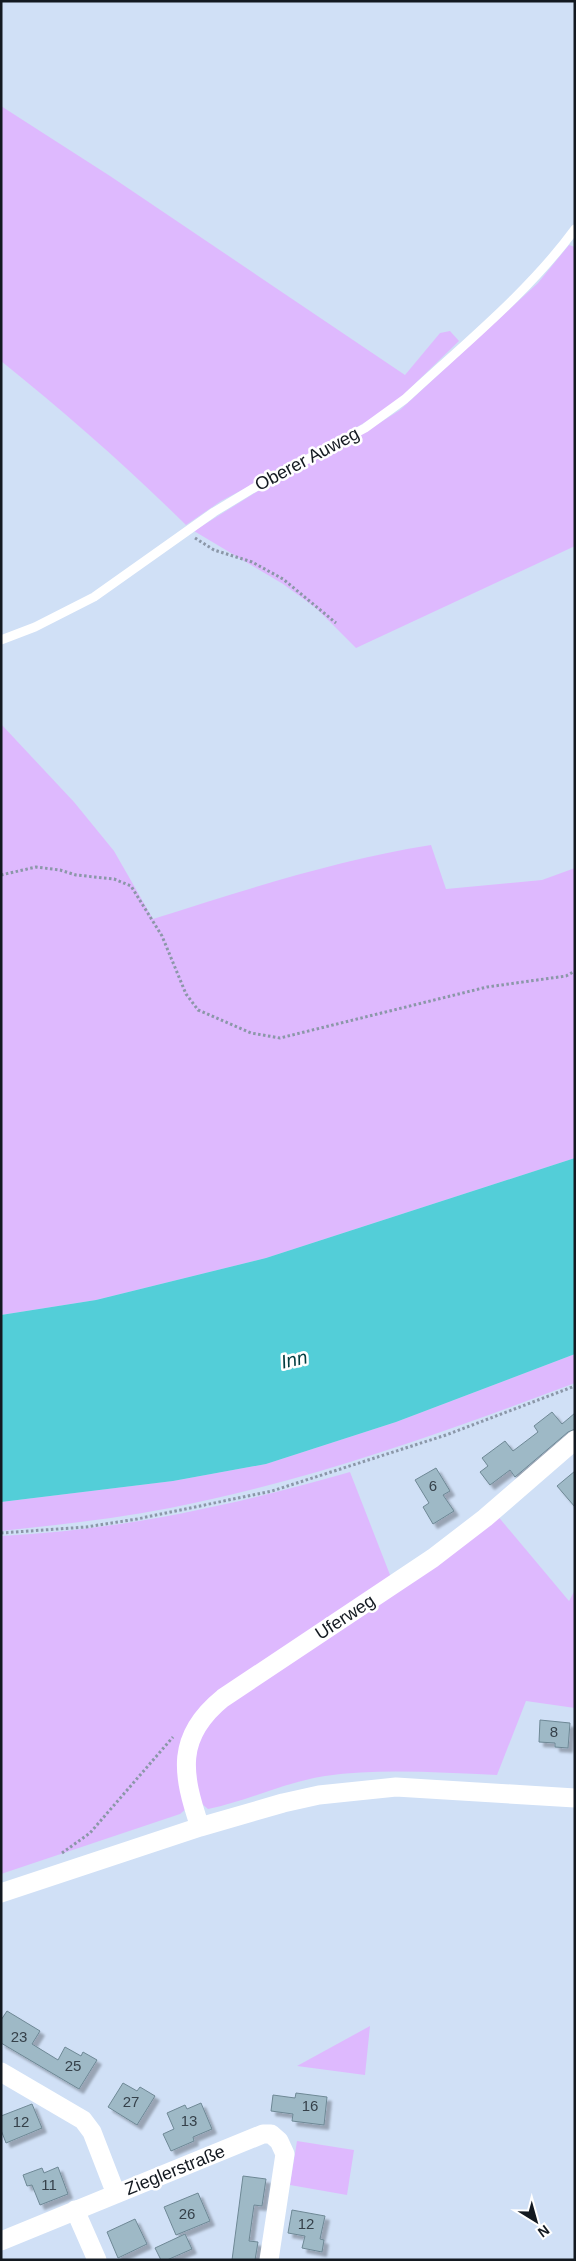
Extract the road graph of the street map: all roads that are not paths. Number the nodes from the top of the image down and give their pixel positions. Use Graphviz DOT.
graph roads {
  1 [pos="575,229"];
  2 [pos="1,640"];
  3 [pos="575,1440"];
  4 [pos="575,1798"];
  5 [pos="200,1827"];
  6 [pos="1,1893"];
  7 [pos="1,2072"];
  8 [pos="116,2194"];
  9 [pos="75,2210"];
  10 [pos="1,2241"];
  11 [pos="97,2260"];
  12 [pos="269,2260"];
  1 -- 2 [label="lane, Oberer Auweg"];
  3 -- 5 [label="street, Uferweg"];
  4 -- 5 [label="street"];
  5 -- 6 [label="street"];
  7 -- 8 [label="street"];
  8 -- 9 [label="street, Zieglerstraße"];
  8 -- 12 [label="street, Zieglerstraße"];
  9 -- 10 [label="street, Zieglerstraße"];
  9 -- 11 [label="street"];
}
